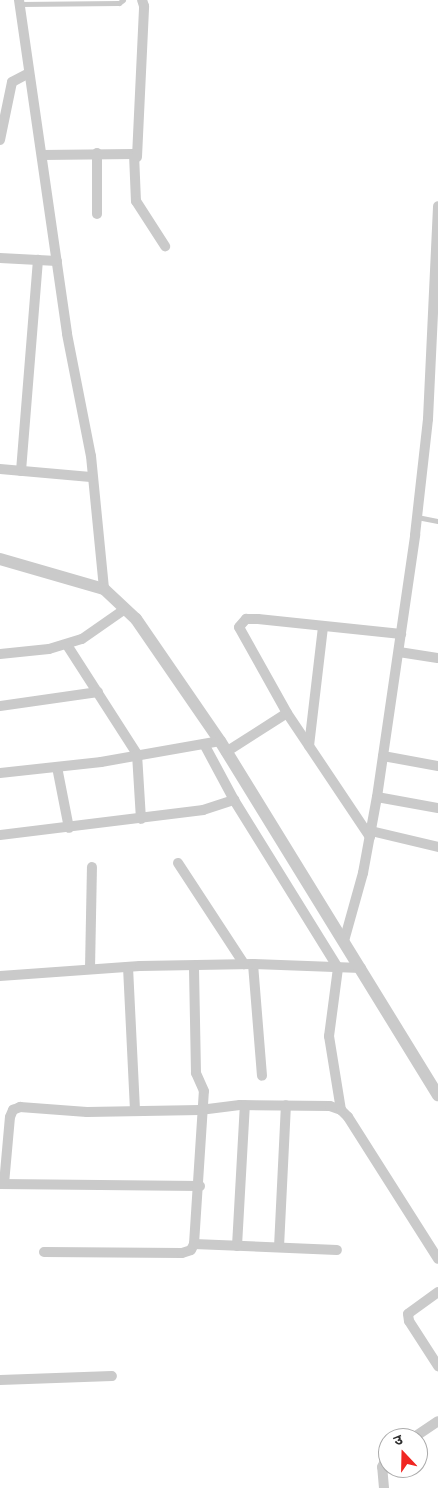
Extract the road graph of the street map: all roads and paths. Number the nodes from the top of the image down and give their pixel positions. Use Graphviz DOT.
graph roads {
  1 [pos="123,0"];
  2 [pos="142,0"];
  3 [pos="20,2"];
  4 [pos="29,73"];
  5 [pos="0,140"];
  6 [pos="97,153"];
  7 [pos="42,155"];
  8 [pos="136,157"];
  9 [pos="438,206"];
  10 [pos="98,214"];
  11 [pos="165,246"];
  12 [pos="0,258"];
  13 [pos="38,260"];
  14 [pos="57,261"];
  15 [pos="437,270"];
  16 [pos="433,414"];
  17 [pos="0,469"];
  18 [pos="20,470"];
  19 [pos="91,477"];
  20 [pos="417,516"];
  21 [pos="438,521"];
  22 [pos="0,560"];
  23 [pos="104,588"];
  24 [pos="125,609"];
  25 [pos="323,628"];
  26 [pos="401,634"];
  27 [pos="67,644"];
  28 [pos="399,652"];
  29 [pos="0,654"];
  30 [pos="438,658"];
  31 [pos="98,692"];
  32 [pos="0,706"];
  33 [pos="287,713"];
  34 [pos="204,744"];
  35 [pos="223,746"];
  36 [pos="309,746"];
  37 [pos="137,754"];
  38 [pos="383,756"];
  39 [pos="438,766"];
  40 [pos="57,767"];
  41 [pos="0,773"];
  42 [pos="377,797"];
  43 [pos="234,800"];
  44 [pos="438,808"];
  45 [pos="141,819"];
  46 [pos="69,828"];
  47 [pos="370,834"];
  48 [pos="0,836"];
  49 [pos="438,847"];
  50 [pos="178,862"];
  51 [pos="92,867"];
  52 [pos="344,941"];
  53 [pos="249,964"];
  54 [pos="194,966"];
  55 [pos="128,967"];
  56 [pos="338,968"];
  57 [pos="361,968"];
  58 [pos="90,969"];
  59 [pos="0,976"];
  60 [pos="262,1076"];
  61 [pos="438,1095"];
  62 [pos="245,1105"];
  63 [pos="286,1105"];
  64 [pos="204,1109"];
  65 [pos="341,1110"];
  66 [pos="135,1111"];
  67 [pos="2,1184"];
  68 [pos="200,1186"];
  69 [pos="194,1244"];
  70 [pos="237,1246"];
  71 [pos="279,1248"];
  72 [pos="338,1250"];
  73 [pos="44,1252"];
  74 [pos="438,1259"];
  75 [pos="438,1292"];
  76 [pos="438,1366"];
  77 [pos="112,1376"];
  78 [pos="0,1380"];
  1 -- 3 [label="lane"];
  2 -- 8 [label="street"];
  3 -- 4 [label="street"];
  4 -- 5 [label="street"];
  4 -- 7 [label="street"];
  6 -- 7 [label="street"];
  6 -- 8 [label="street"];
  6 -- 10 [label="street"];
  7 -- 14 [label="street"];
  8 -- 11 [label="street"];
  9 -- 15 [label="street"];
  12 -- 13 [label="street"];
  13 -- 14 [label="street"];
  13 -- 18 [label="street"];
  14 -- 19 [label="street"];
  15 -- 16 [label="street"];
  16 -- 20 [label="street"];
  17 -- 18 [label="street"];
  18 -- 19 [label="street"];
  19 -- 23 [label="street"];
  20 -- 21 [label="lane"];
  20 -- 26 [label="street"];
  22 -- 23 [label="street"];
  23 -- 24 [label="street"];
  24 -- 27 [label="street"];
  24 -- 35 [label="street"];
  25 -- 26 [label="street"];
  25 -- 33 [label="street"];
  25 -- 36 [label="street"];
  26 -- 28 [label="street"];
  27 -- 29 [label="street"];
  27 -- 31 [label="street"];
  28 -- 30 [label="street"];
  28 -- 38 [label="street"];
  31 -- 32 [label="street"];
  31 -- 37 [label="street"];
  33 -- 35 [label="street"];
  33 -- 36 [label="street"];
  34 -- 35 [label="street"];
  34 -- 37 [label="street"];
  34 -- 43 [label="street"];
  35 -- 52 [label="street"];
  36 -- 47 [label="street"];
  37 -- 40 [label="street"];
  37 -- 45 [label="street"];
  38 -- 39 [label="street"];
  38 -- 42 [label="street"];
  40 -- 41 [label="street"];
  40 -- 46 [label="street"];
  42 -- 44 [label="street"];
  42 -- 47 [label="street"];
  43 -- 45 [label="street"];
  43 -- 56 [label="street"];
  45 -- 46 [label="street"];
  46 -- 48 [label="street"];
  47 -- 49 [label="street"];
  47 -- 52 [label="street"];
  50 -- 53 [label="street"];
  51 -- 58 [label="street"];
  52 -- 57 [label="street"];
  53 -- 54 [label="street"];
  53 -- 56 [label="street"];
  53 -- 60 [label="street"];
  54 -- 55 [label="street"];
  54 -- 64 [label="street"];
  55 -- 58 [label="street"];
  55 -- 66 [label="street"];
  56 -- 57 [label="street"];
  56 -- 65 [label="street"];
  57 -- 61 [label="street"];
  58 -- 59 [label="street"];
  62 -- 63 [label="street"];
  62 -- 64 [label="street"];
  62 -- 70 [label="street"];
  63 -- 65 [label="street"];
  63 -- 71 [label="street"];
  64 -- 66 [label="street"];
  64 -- 68 [label="street"];
  65 -- 74 [label="street"];
  66 -- 67 [label="street"];
  67 -- 68 [label="street"];
  68 -- 69 [label="street"];
  69 -- 70 [label="street"];
  69 -- 73 [label="street"];
  70 -- 71 [label="street"];
  71 -- 72 [label="street"];
  75 -- 76 [label="street"];
  77 -- 78 [label="street"];
}
